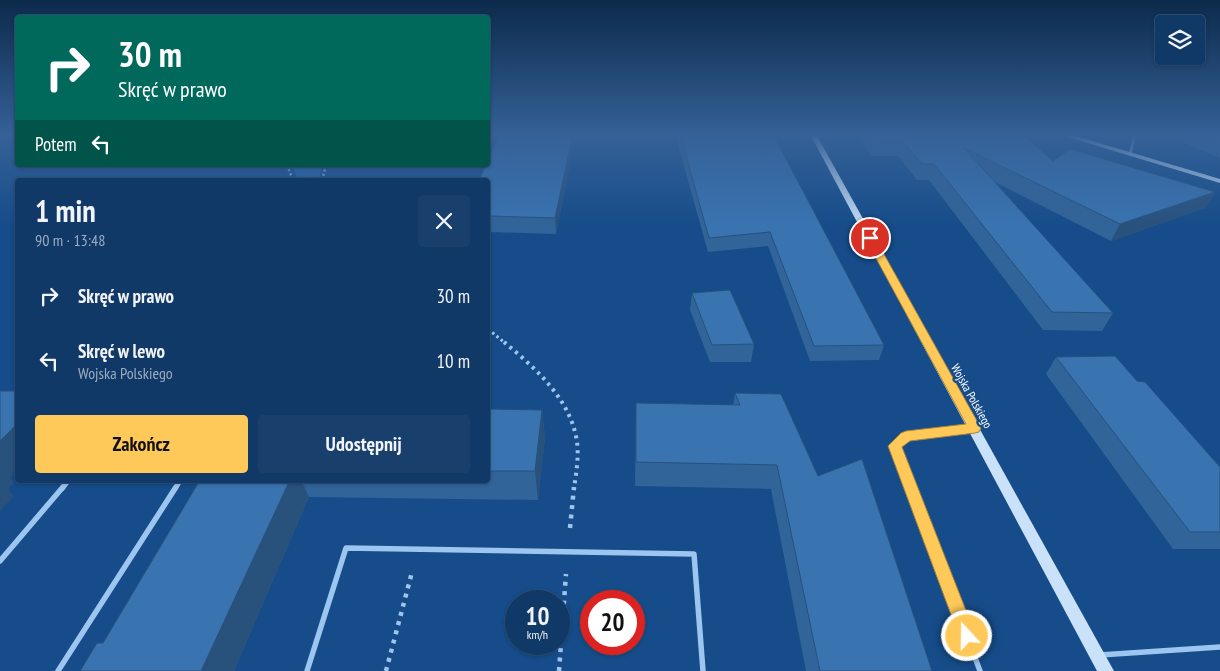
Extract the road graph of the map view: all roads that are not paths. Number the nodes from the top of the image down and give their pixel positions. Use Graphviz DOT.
graph roads {
  1 [pos="830,165"];
  2 [pos="1164,165"];
  3 [pos="1220,182"];
  4 [pos="975,428"];
  5 [pos="66,483"];
  6 [pos="179,483"];
  7 [pos="0,562"];
  8 [pos="1220,646"];
  9 [pos="1099,656"];
  10 [pos="58,671"];
  11 [pos="307,671"];
  12 [pos="704,671"];
  13 [pos="980,671"];
  14 [pos="1106,671"];
  1 -- 4 [label="street, Wojska Polskiego"];
  2 -- 3 [label="street"];
  4 -- 9 [label="street, Wojska Polskiego"];
  4 -- 13 [label="lane"];
  5 -- 7 [label="lane"];
  6 -- 10 [label="lane"];
  8 -- 9 [label="lane"];
  9 -- 14 [label="street, Wojska Polskiego"];
  11 -- 12 [label="lane"];
}
